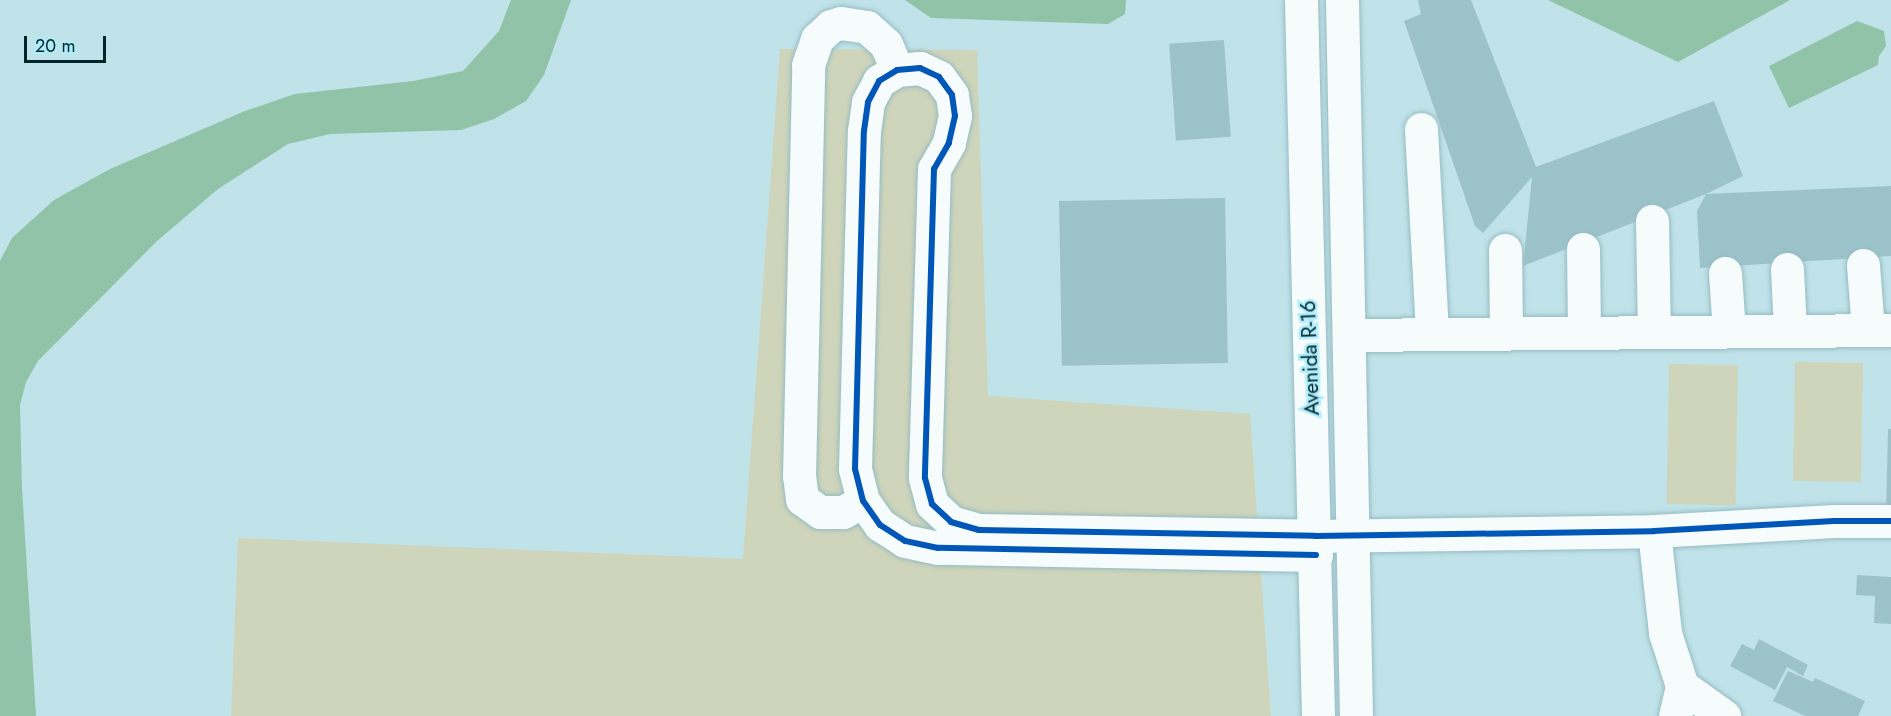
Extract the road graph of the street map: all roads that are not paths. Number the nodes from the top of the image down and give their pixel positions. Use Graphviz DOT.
graph roads {
  1 [pos="1301,0"];
  2 [pos="1342,0"];
  3 [pos="897,70"];
  4 [pos="1421,129"];
  5 [pos="1652,221"];
  6 [pos="1583,249"];
  7 [pos="1505,250"];
  8 [pos="1863,265"];
  9 [pos="1787,269"];
  10 [pos="1725,273"];
  11 [pos="1880,330"];
  12 [pos="1729,331"];
  13 [pos="1790,331"];
  14 [pos="1584,332"];
  15 [pos="1654,332"];
  16 [pos="1432,333"];
  17 [pos="1506,333"];
  18 [pos="1349,342"];
  19 [pos="1309,351"];
  20 [pos="863,501"];
  21 [pos="1891,520"];
  22 [pos="1654,531"];
  23 [pos="1352,536"];
  24 [pos="1315,546"];
  25 [pos="1678,701"];
  26 [pos="1318,716"];
  27 [pos="1356,716"];
  28 [pos="1724,716"];
  1 -- 19 [label="street, Avenida R-16"];
  2 -- 18 [label="street, Avenida R-16"];
  3 -- 20 [label="street"];
  3 -- 20 [label="street"];
  3 -- 24 [label="street"];
  4 -- 16 [label="street"];
  5 -- 15 [label="street"];
  6 -- 14 [label="street"];
  7 -- 17 [label="street"];
  8 -- 11 [label="street"];
  9 -- 13 [label="street"];
  10 -- 12 [label="street"];
  11 -- 13 [label="street"];
  12 -- 13 [label="street"];
  12 -- 15 [label="street"];
  14 -- 15 [label="street"];
  14 -- 17 [label="street"];
  16 -- 17 [label="street"];
  16 -- 18 [label="street"];
  18 -- 19 [label="street"];
  18 -- 23 [label="street, Avenida R-16"];
  19 -- 24 [label="street, Avenida R-16"];
  20 -- 24 [label="street"];
  21 -- 22 [label="street"];
  22 -- 23 [label="street"];
  22 -- 25 [label="street"];
  23 -- 24 [label="street"];
  23 -- 27 [label="street, Avenida R-16"];
  24 -- 26 [label="street, Avenida R-16"];
  25 -- 28 [label="street"];
}
